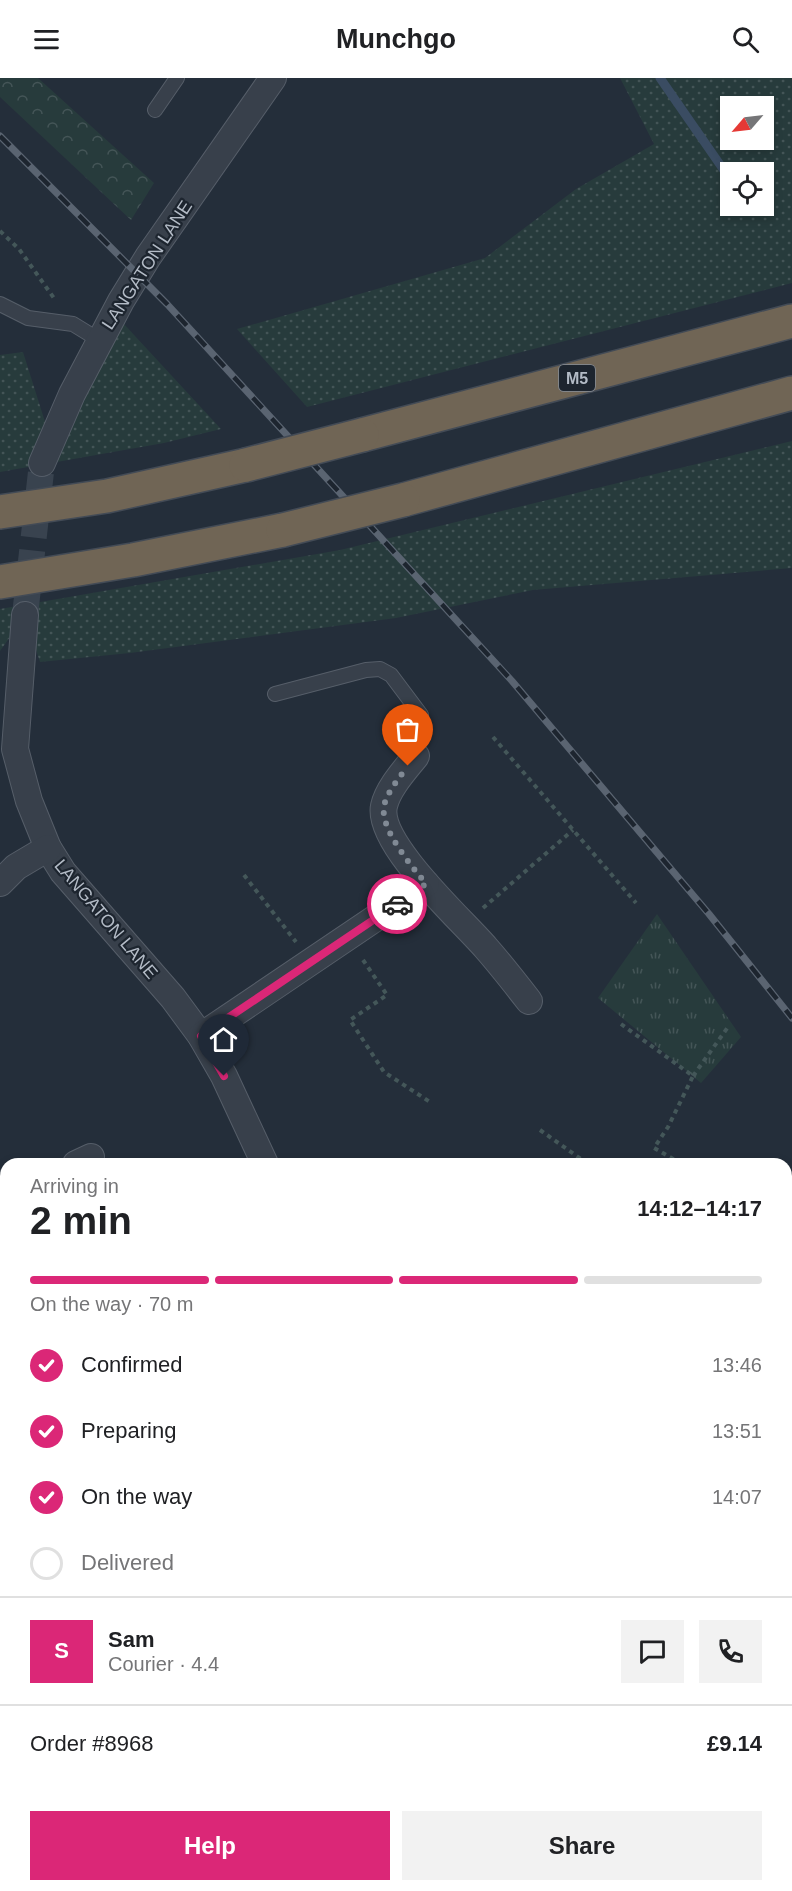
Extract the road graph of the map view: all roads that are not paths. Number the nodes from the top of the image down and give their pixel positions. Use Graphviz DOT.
graph roads {
  1 [pos="177,78"];
  2 [pos="273,78"];
  3 [pos="155,110"];
  4 [pos="0,304"];
  5 [pos="792,321"];
  6 [pos="99,340"];
  7 [pos="792,393"];
  8 [pos="42,463"];
  9 [pos="0,512"];
  10 [pos="0,582"];
  11 [pos="25,615"];
  12 [pos="275,694"];
  13 [pos="416,756"];
  14 [pos="48,848"];
  15 [pos="0,883"];
  16 [pos="426,884"];
  17 [pos="529,1001"];
  18 [pos="201,1036"];
  19 [pos="262,1158"];
  1 -- 3 [label="lane"];
  2 -- 6 [label="street, LANGATON LANE"];
  4 -- 6 [label="lane"];
  5 -- 9 [label="highway, M5, bridge"];
  6 -- 8 [label="street, LANGATON LANE"];
  7 -- 10 [label="highway, bridge"];
  11 -- 14 [label="street, LANGATON LANE"];
  12 -- 13 [label="lane"];
  13 -- 16 [label="street"];
  14 -- 15 [label="street"];
  14 -- 18 [label="street, LANGATON LANE"];
  16 -- 17 [label="street"];
  16 -- 18 [label="street"];
  18 -- 19 [label="street, LANGATON LANE"];
}
